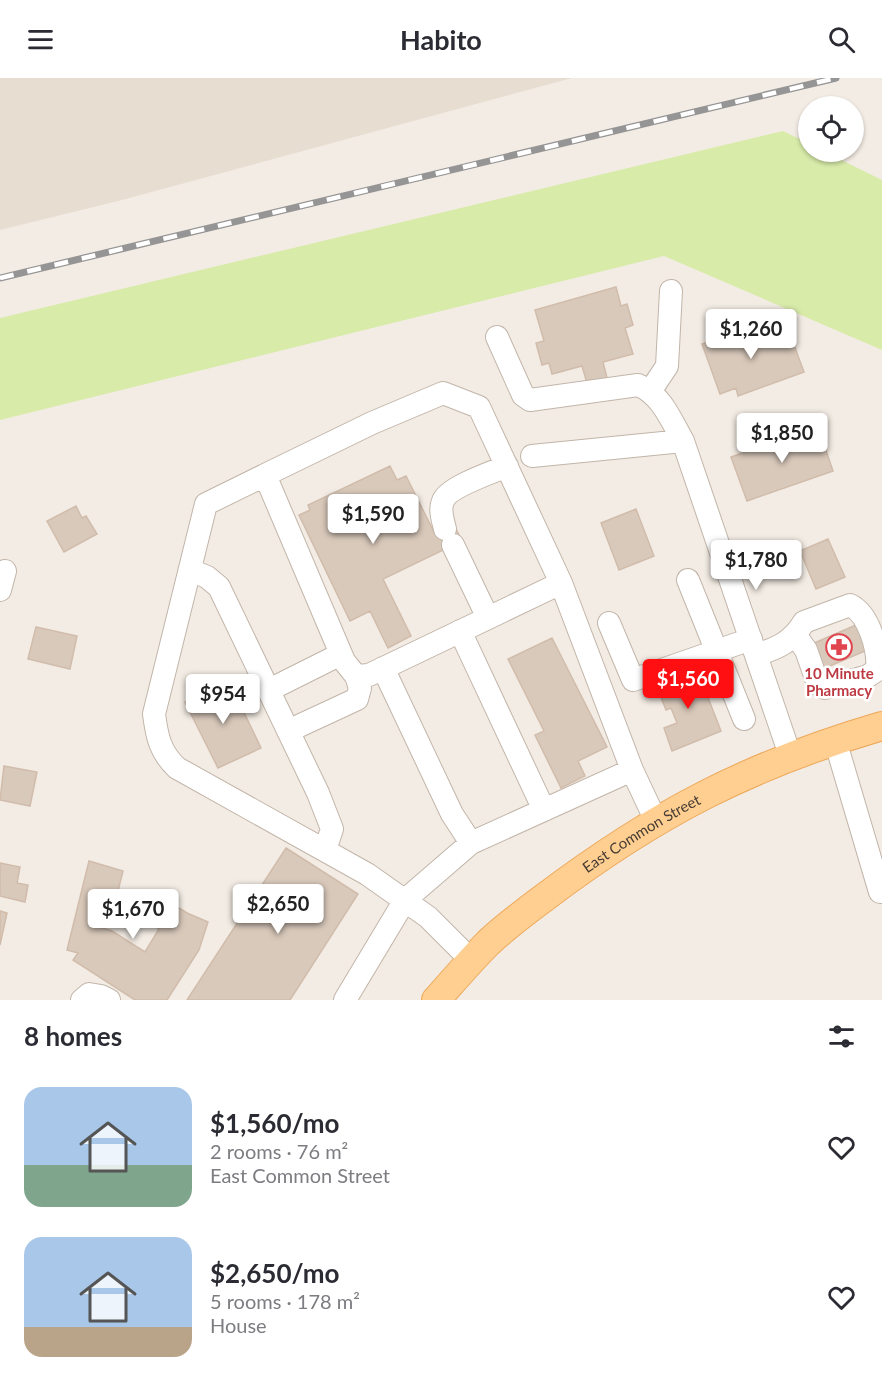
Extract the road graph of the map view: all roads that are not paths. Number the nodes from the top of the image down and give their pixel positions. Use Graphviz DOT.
graph roads {
  1 [pos="671,291"];
  2 [pos="497,337"];
  3 [pos="651,390"];
  4 [pos="683,441"];
  5 [pos="532,456"];
  6 [pos="507,466"];
  7 [pos="265,475"];
  8 [pos="190,570"];
  9 [pos="688,580"];
  10 [pos="561,583"];
  11 [pos="488,618"];
  12 [pos="609,623"];
  13 [pos="460,631"];
  14 [pos="796,636"];
  15 [pos="753,647"];
  16 [pos="716,652"];
  17 [pos="341,654"];
  18 [pos="383,668"];
  19 [pos="356,676"];
  20 [pos="269,690"];
  21 [pos="744,719"];
  22 [pos="882,726"];
  23 [pos="288,731"];
  24 [pos="835,740"];
  25 [pos="790,755"];
  26 [pos="632,770"];
  27 [pos="544,810"];
  28 [pos="656,820"];
  29 [pos="471,843"];
  30 [pos="325,850"];
  31 [pos="882,892"];
  32 [pos="405,900"];
  33 [pos="472,960"];
  34 [pos="82,1000"];
  35 [pos="109,1000"];
  36 [pos="345,1000"];
  37 [pos="436,1000"];
  1 -- 3 [label="street"];
  2 -- 3 [label="street"];
  3 -- 4 [label="street"];
  4 -- 5 [label="street"];
  4 -- 15 [label="street"];
  6 -- 7 [label="street"];
  6 -- 10 [label="street"];
  6 -- 11 [label="street"];
  7 -- 8 [label="street"];
  7 -- 17 [label="street"];
  8 -- 20 [label="street"];
  8 -- 30 [label="street"];
  9 -- 16 [label="street"];
  10 -- 11 [label="street"];
  10 -- 26 [label="street"];
  11 -- 13 [label="street"];
  12 -- 16 [label="street"];
  13 -- 18 [label="street"];
  13 -- 27 [label="street"];
  14 -- 15 [label="street"];
  15 -- 16 [label="street"];
  15 -- 25 [label="street"];
  16 -- 21 [label="street"];
  17 -- 19 [label="street"];
  17 -- 20 [label="street"];
  18 -- 19 [label="street"];
  18 -- 29 [label="street"];
  19 -- 23 [label="street"];
  20 -- 23 [label="street"];
  22 -- 24 [label="main road, East Common Street"];
  23 -- 30 [label="street"];
  24 -- 25 [label="main road, East Common Street"];
  24 -- 31 [label="street"];
  25 -- 28 [label="main road, East Common Street"];
  26 -- 27 [label="street"];
  26 -- 28 [label="street"];
  27 -- 29 [label="street"];
  28 -- 33 [label="main road, East Common Street"];
  29 -- 32 [label="street"];
  30 -- 32 [label="street"];
  32 -- 33 [label="street"];
  32 -- 36 [label="street"];
  33 -- 37 [label="main road, East Common Street"];
  34 -- 35 [label="street"];
}
